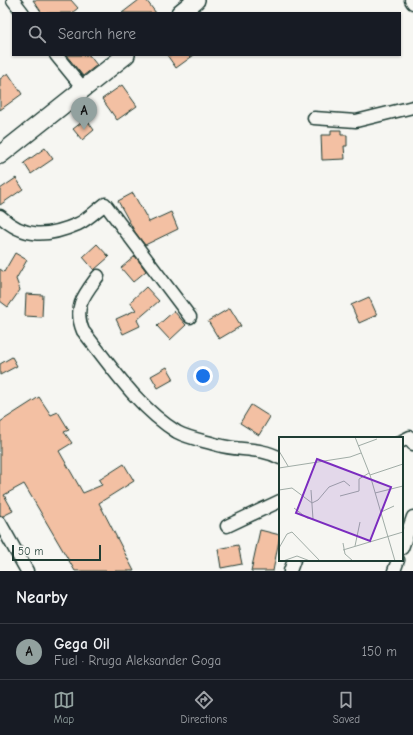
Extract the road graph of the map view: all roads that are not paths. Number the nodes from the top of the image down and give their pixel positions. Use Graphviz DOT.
graph roads {
  1 [pos="13,0"];
  2 [pos="411,0"];
  3 [pos="413,3"];
  4 [pos="22,12"];
  5 [pos="57,56"];
  6 [pos="125,56"];
  7 [pos="81,90"];
  8 [pos="413,107"];
  9 [pos="314,118"];
  10 [pos="0,155"];
  11 [pos="0,216"];
  12 [pos="98,276"];
  13 [pos="190,317"];
  14 [pos="403,440"];
  15 [pos="413,444"];
  16 [pos="279,458"];
  17 [pos="279,501"];
  18 [pos="413,517"];
  19 [pos="0,523"];
  20 [pos="226,526"];
  21 [pos="403,545"];
  22 [pos="294,561"];
  23 [pos="398,561"];
  24 [pos="27,571"];
  25 [pos="290,571"];
  26 [pos="394,571"];
  1 -- 4 [label="street"];
  2 -- 3 [label="street"];
  5 -- 7 [label="street"];
  6 -- 7 [label="main road"];
  7 -- 10 [label="main road"];
  8 -- 9 [label="street"];
  11 -- 13 [label="street"];
  12 -- 16 [label="street"];
  14 -- 15 [label="street"];
  17 -- 20 [label="street"];
  18 -- 21 [label="street"];
  19 -- 24 [label="street"];
  22 -- 25 [label="street"];
  23 -- 26 [label="street"];
}
